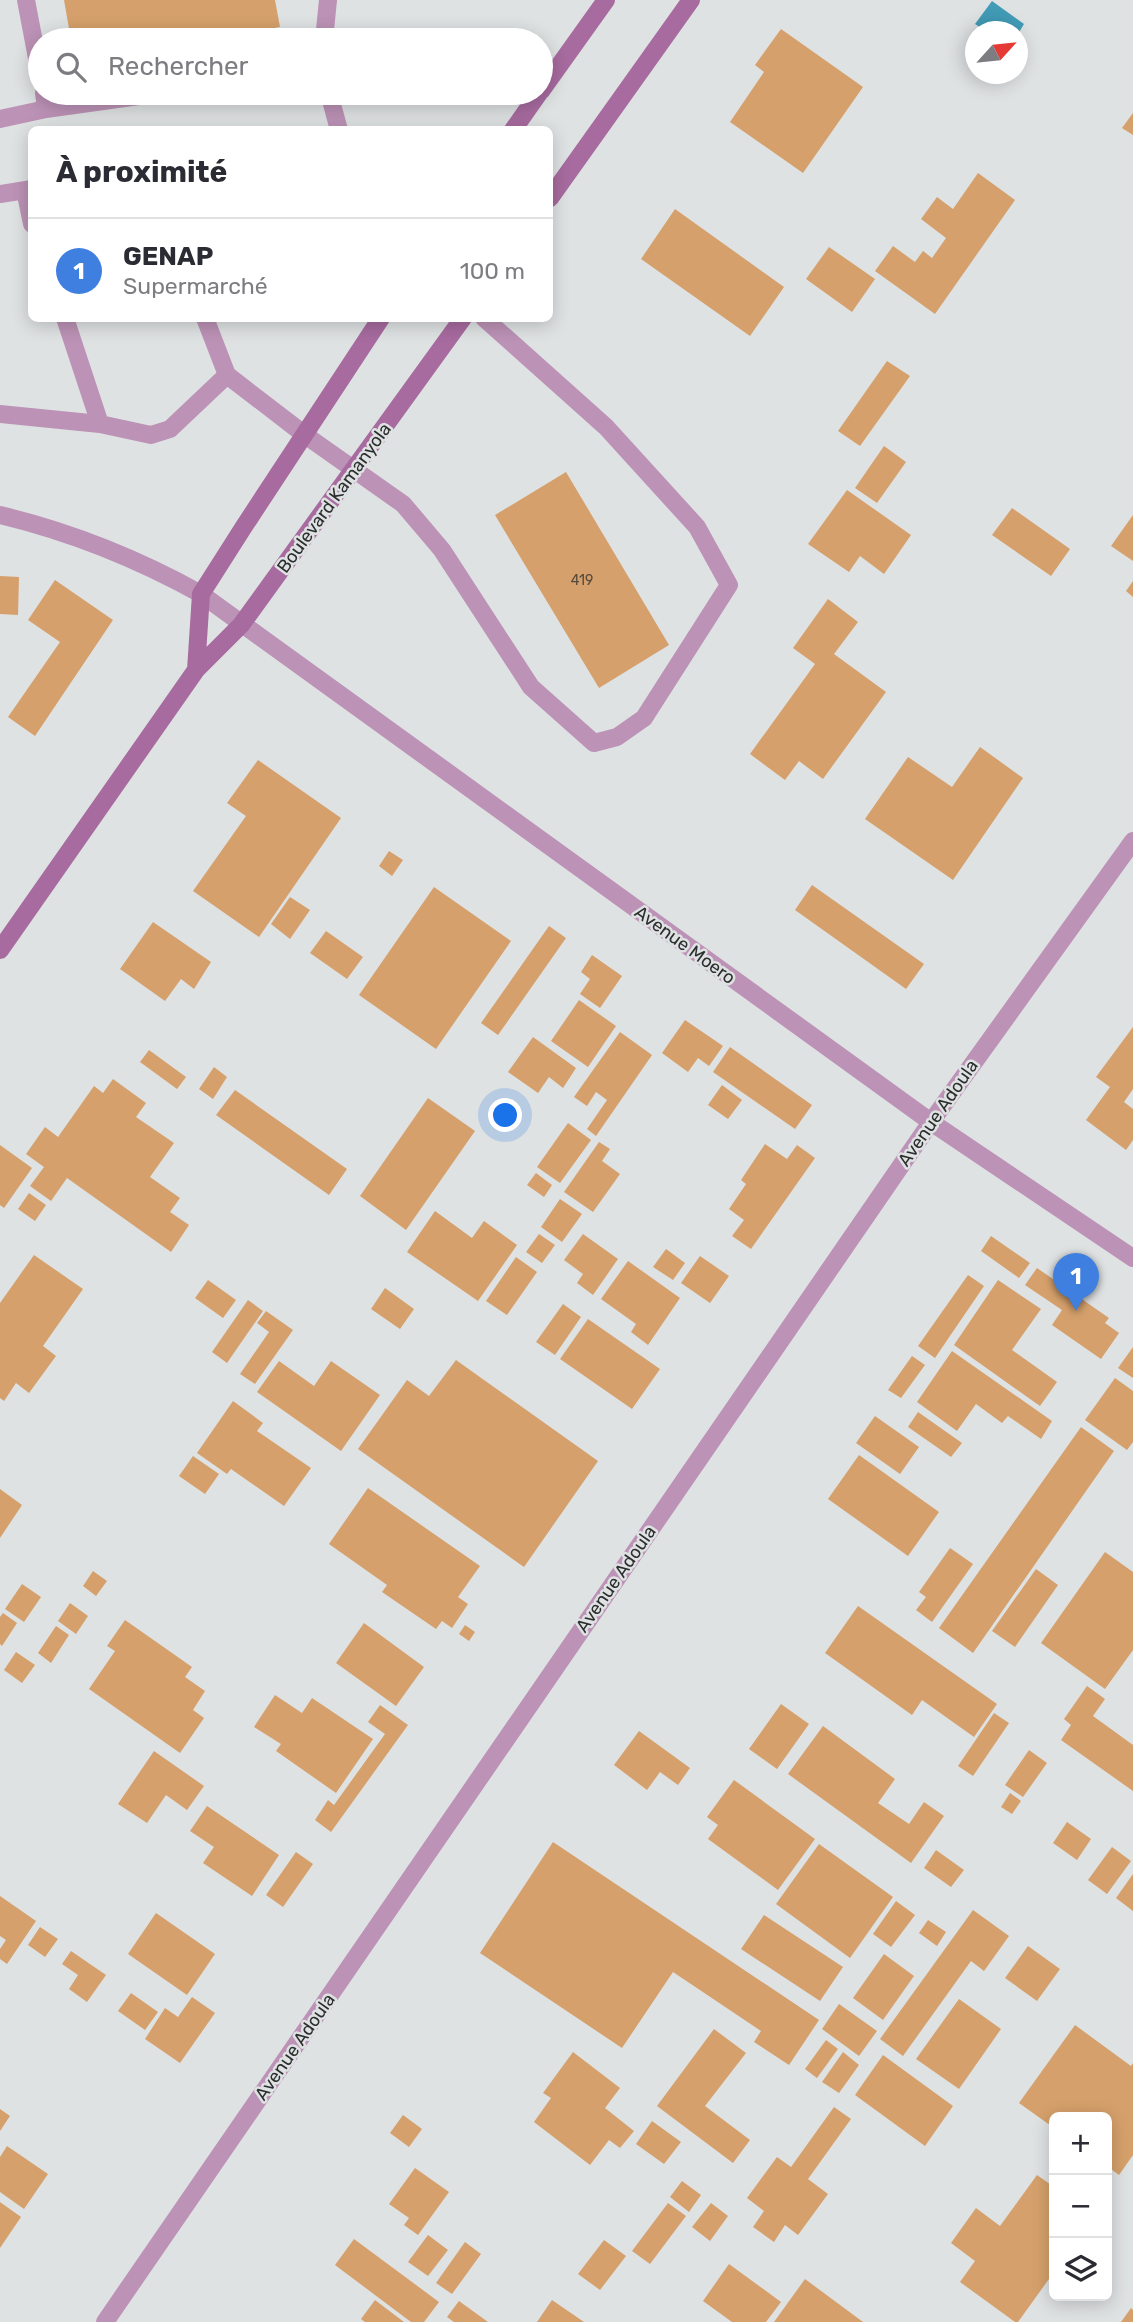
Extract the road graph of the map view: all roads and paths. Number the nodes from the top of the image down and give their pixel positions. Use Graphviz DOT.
graph roads {
  1 [pos="26,0"];
  2 [pos="328,0"];
  3 [pos="606,0"];
  4 [pos="691,0"];
  5 [pos="31,28"];
  6 [pos="325,28"];
  7 [pos="553,74"];
  8 [pos="35,105"];
  9 [pos="332,105"];
  10 [pos="531,105"];
  11 [pos="0,119"];
  12 [pos="338,126"];
  13 [pos="516,126"];
  14 [pos="28,190"];
  15 [pos="0,194"];
  16 [pos="553,194"];
  17 [pos="28,213"];
  18 [pos="66,322"];
  19 [pos="207,322"];
  20 [pos="378,322"];
  21 [pos="460,322"];
  22 [pos="488,322"];
  23 [pos="227,375"];
  24 [pos="0,414"];
  25 [pos="100,424"];
  26 [pos="305,435"];
  27 [pos="355,470"];
  28 [pos="0,515"];
  29 [pos="201,594"];
  30 [pos="241,625"];
  31 [pos="196,670"];
  32 [pos="1133,841"];
  33 [pos="0,950"];
  34 [pos="931,1122"];
  35 [pos="1133,1258"];
  36 [pos="105,2322"];
  1 -- 5 [label="street"];
  2 -- 6 [label="street"];
  3 -- 7 [label="main road"];
  4 -- 16 [label="main road"];
  8 -- 11 [label="street"];
  9 -- 12 [label="street"];
  10 -- 13 [label="main road"];
  14 -- 15 [label="street"];
  14 -- 17 [label="street"];
  18 -- 25 [label="street"];
  19 -- 23 [label="street"];
  20 -- 26 [label="main road"];
  21 -- 27 [label="main road, Boulevard Kamanyola"];
  22 -- 27 [label="street"];
  23 -- 25 [label="street"];
  23 -- 26 [label="street"];
  24 -- 25 [label="street"];
  26 -- 27 [label="street"];
  26 -- 29 [label="main road"];
  27 -- 30 [label="main road, Boulevard Kamanyola"];
  28 -- 29 [label="street, Avenue Moero"];
  29 -- 30 [label="street, Avenue Moero"];
  29 -- 31 [label="main road"];
  30 -- 31 [label="main road, Boulevard Kamanyola"];
  30 -- 34 [label="street, Avenue Moero"];
  31 -- 33 [label="main road, Boulevard Kamanyola"];
  32 -- 34 [label="street, Avenue Adoula"];
  34 -- 35 [label="street, Avenue Moero"];
  34 -- 36 [label="street, Avenue Adoula"];
}
